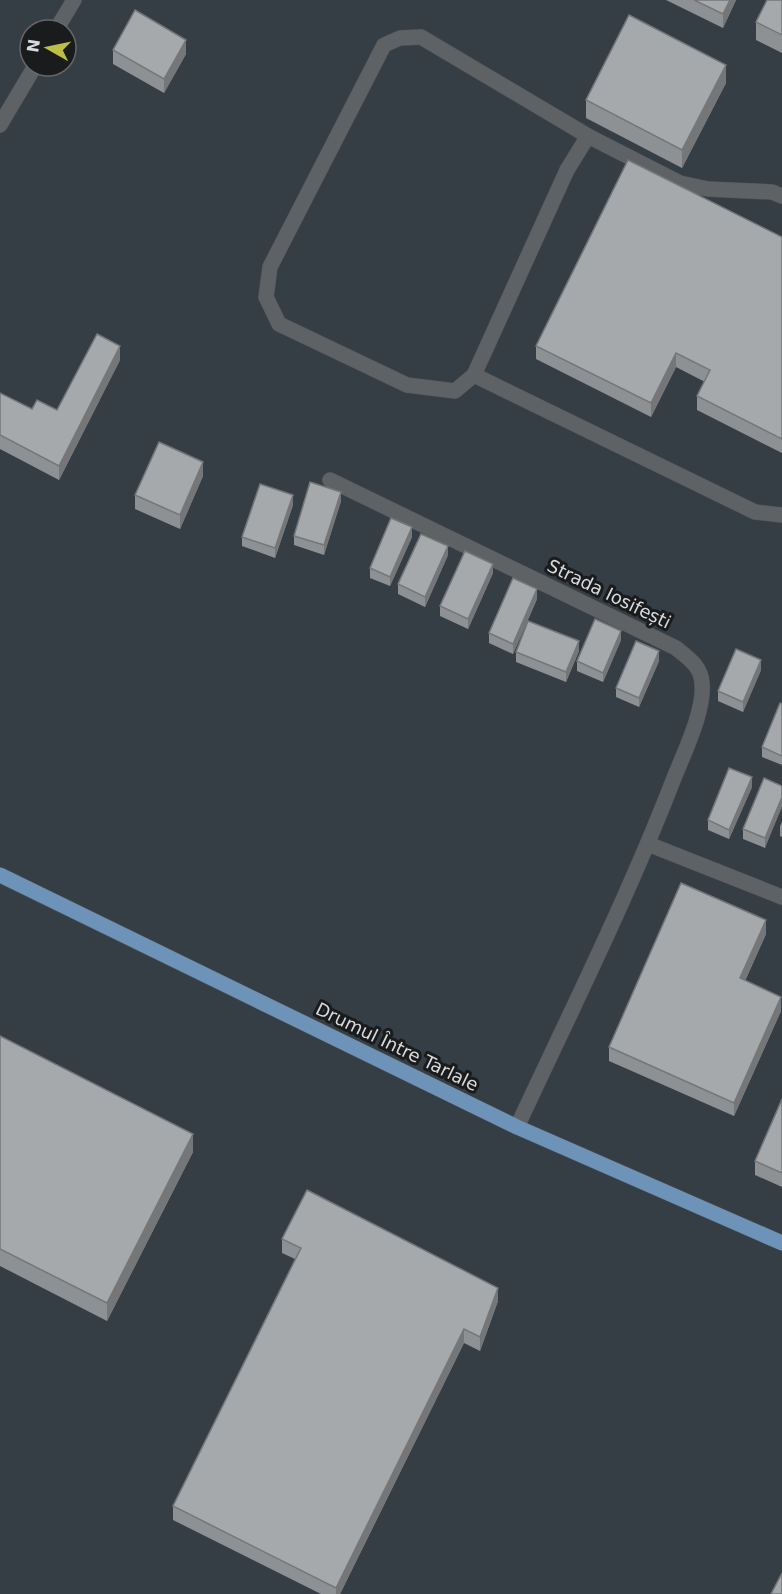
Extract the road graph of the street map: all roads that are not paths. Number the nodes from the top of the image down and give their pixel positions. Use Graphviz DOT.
graph roads {
  1 [pos="74,0"];
  2 [pos="63,18"];
  3 [pos="28,78"];
  4 [pos="0,125"];
  5 [pos="588,136"];
  6 [pos="782,196"];
  7 [pos="474,375"];
  8 [pos="330,480"];
  9 [pos="782,515"];
  10 [pos="648,844"];
  11 [pos="0,875"];
  12 [pos="782,897"];
  13 [pos="517,1127"];
  14 [pos="782,1243"];
  1 -- 2 [label="street"];
  3 -- 4 [label="street"];
  5 -- 6 [label="street"];
  5 -- 7 [label="street"];
  5 -- 7 [label="street"];
  7 -- 9 [label="street"];
  8 -- 10 [label="street, Strada Iosifești"];
  10 -- 12 [label="street"];
  10 -- 13 [label="street, Strada Iosifești"];
  11 -- 13 [label="main road, Drumul Între Tarlale"];
  13 -- 14 [label="main road, Drumul Între Tarlale"];
}
